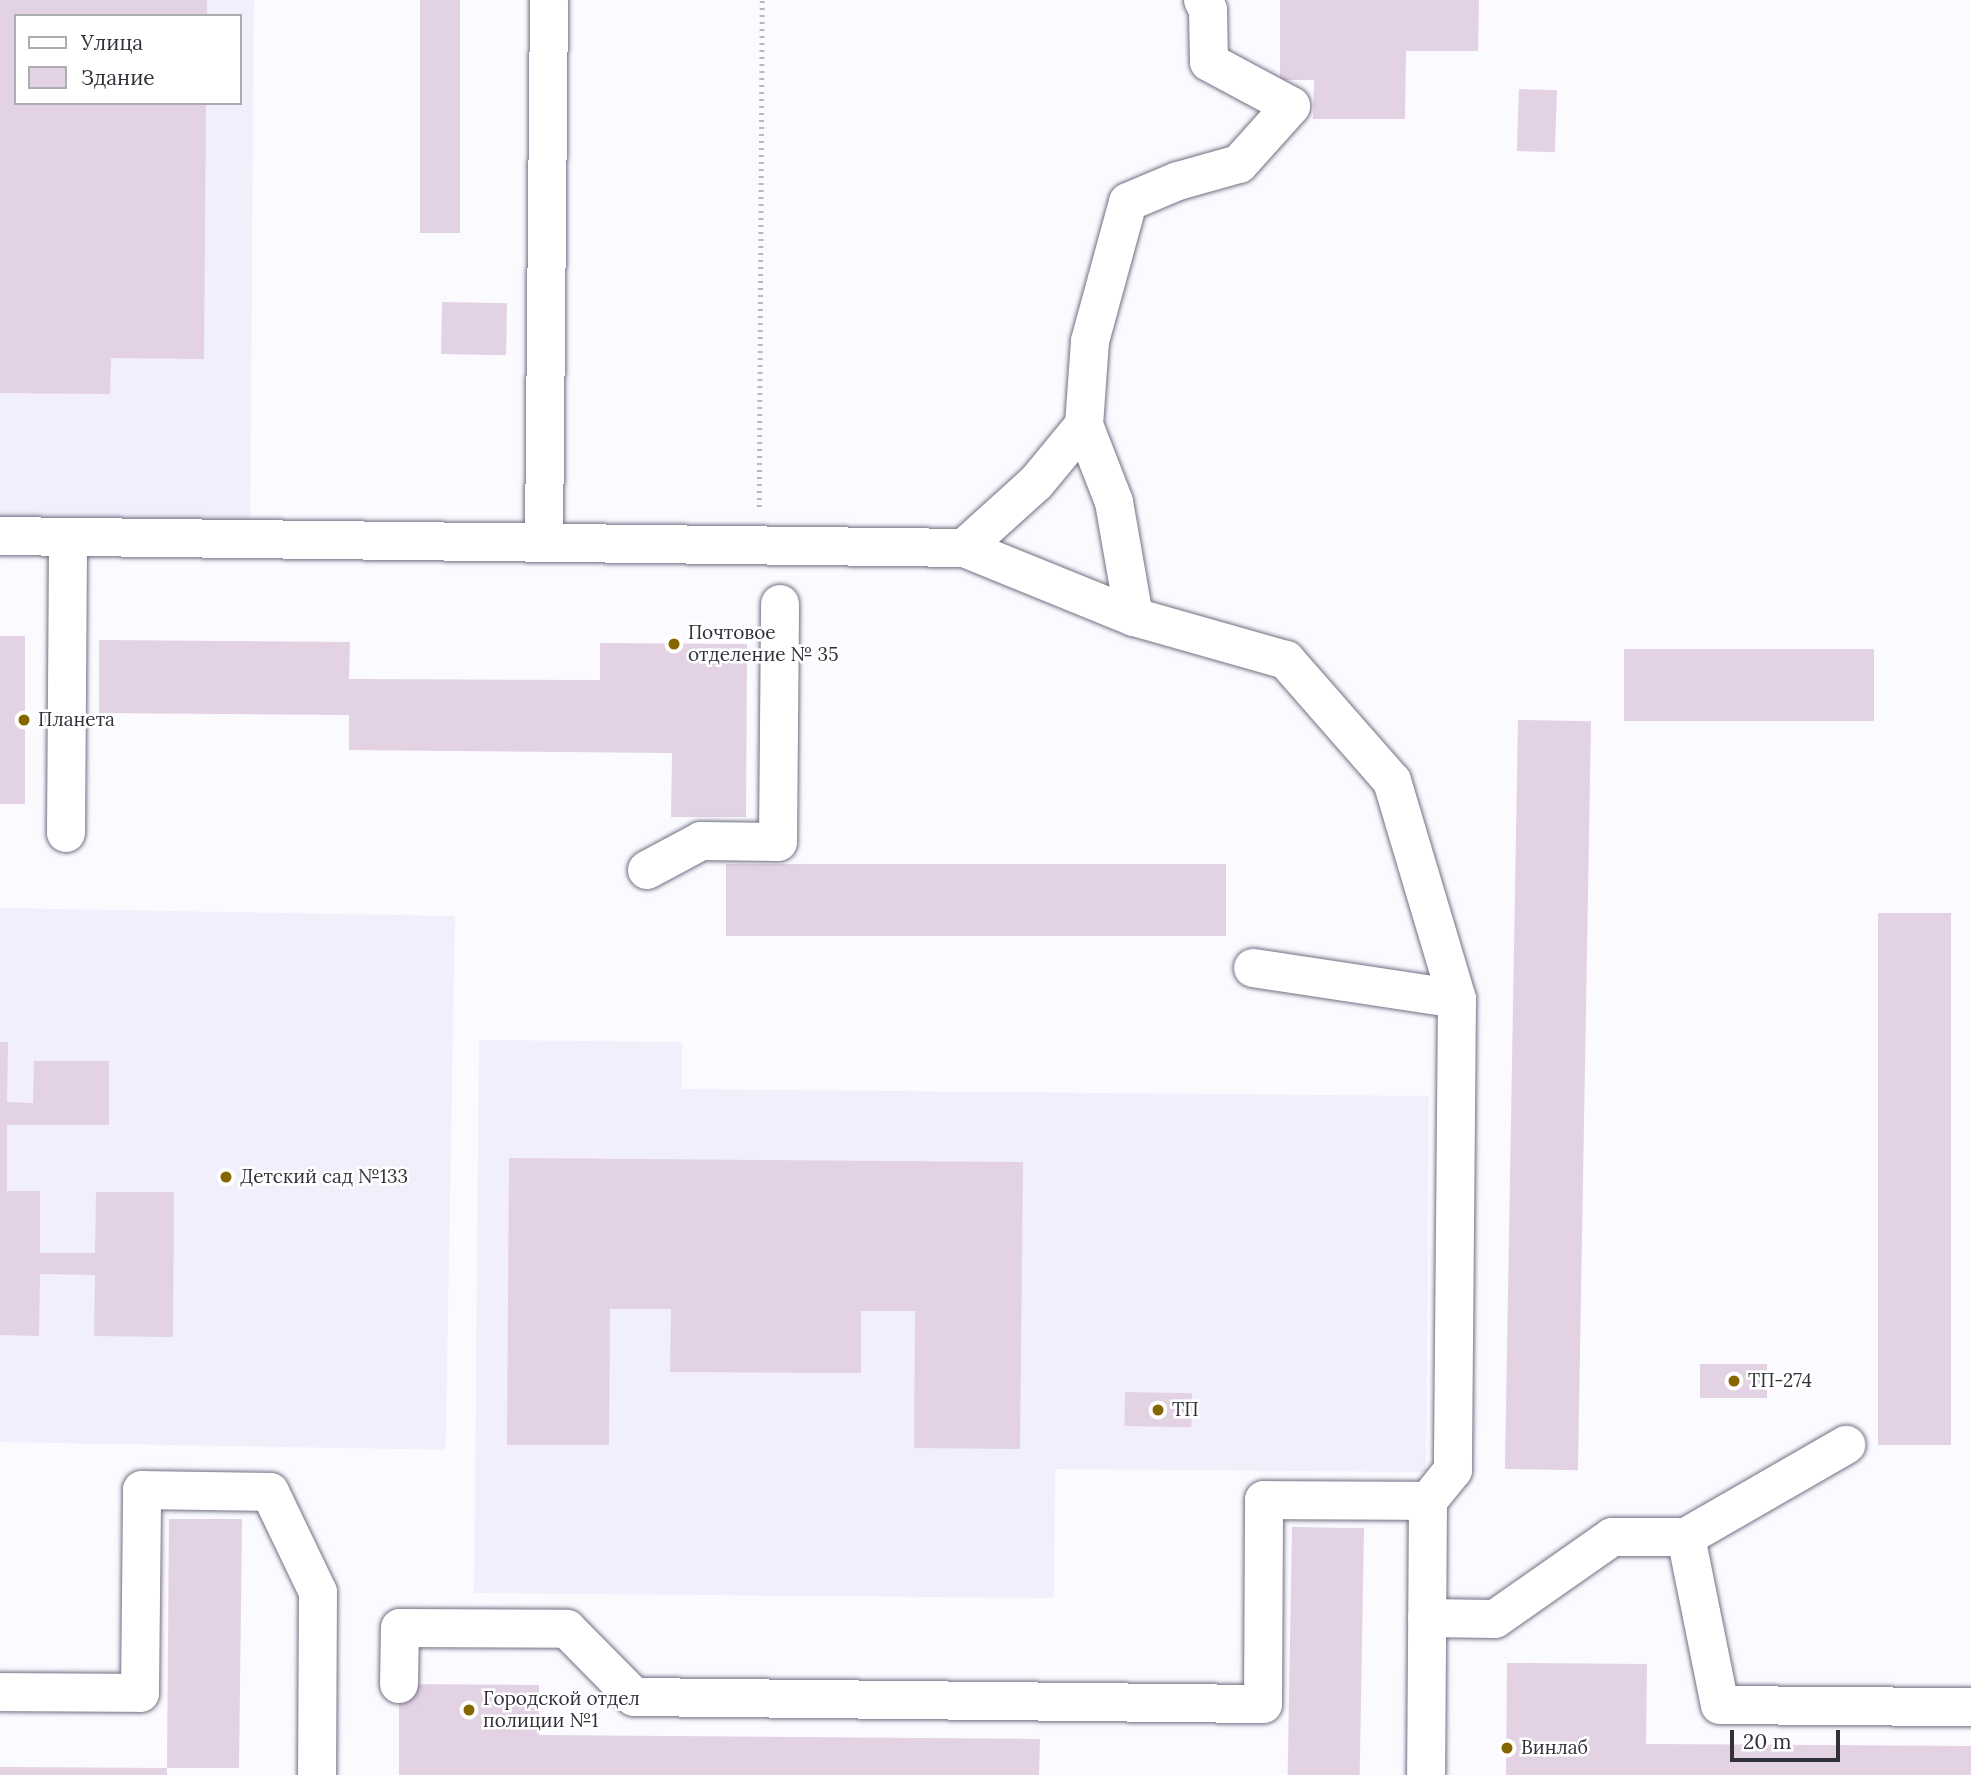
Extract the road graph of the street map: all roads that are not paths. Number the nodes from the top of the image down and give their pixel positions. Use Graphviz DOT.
graph roads {
  1 [pos="549,0"];
  2 [pos="1203,0"];
  3 [pos="1084,425"];
  4 [pos="0,536"];
  5 [pos="68,537"];
  6 [pos="544,540"];
  7 [pos="964,548"];
  8 [pos="780,604"];
  9 [pos="1134,617"];
  10 [pos="66,833"];
  11 [pos="647,870"];
  12 [pos="1253,968"];
  13 [pos="1457,999"];
  14 [pos="1846,1445"];
  15 [pos="1428,1501"];
  16 [pos="1686,1537"];
  17 [pos="1427,1618"];
  18 [pos="399,1684"];
  19 [pos="0,1692"];
  20 [pos="1971,1707"];
  21 [pos="317,1775"];
  22 [pos="1426,1775"];
  1 -- 6 [label="lane"];
  2 -- 3 [label="lane"];
  3 -- 7 [label="lane"];
  3 -- 9 [label="lane"];
  4 -- 5 [label="lane"];
  5 -- 6 [label="lane"];
  5 -- 10 [label="lane"];
  6 -- 7 [label="lane"];
  7 -- 9 [label="lane"];
  8 -- 11 [label="lane"];
  9 -- 13 [label="lane"];
  12 -- 13 [label="lane"];
  13 -- 15 [label="lane"];
  14 -- 16 [label="lane"];
  15 -- 17 [label="lane"];
  15 -- 18 [label="lane"];
  16 -- 17 [label="lane"];
  16 -- 20 [label="lane"];
  17 -- 22 [label="lane"];
  19 -- 21 [label="lane"];
}
